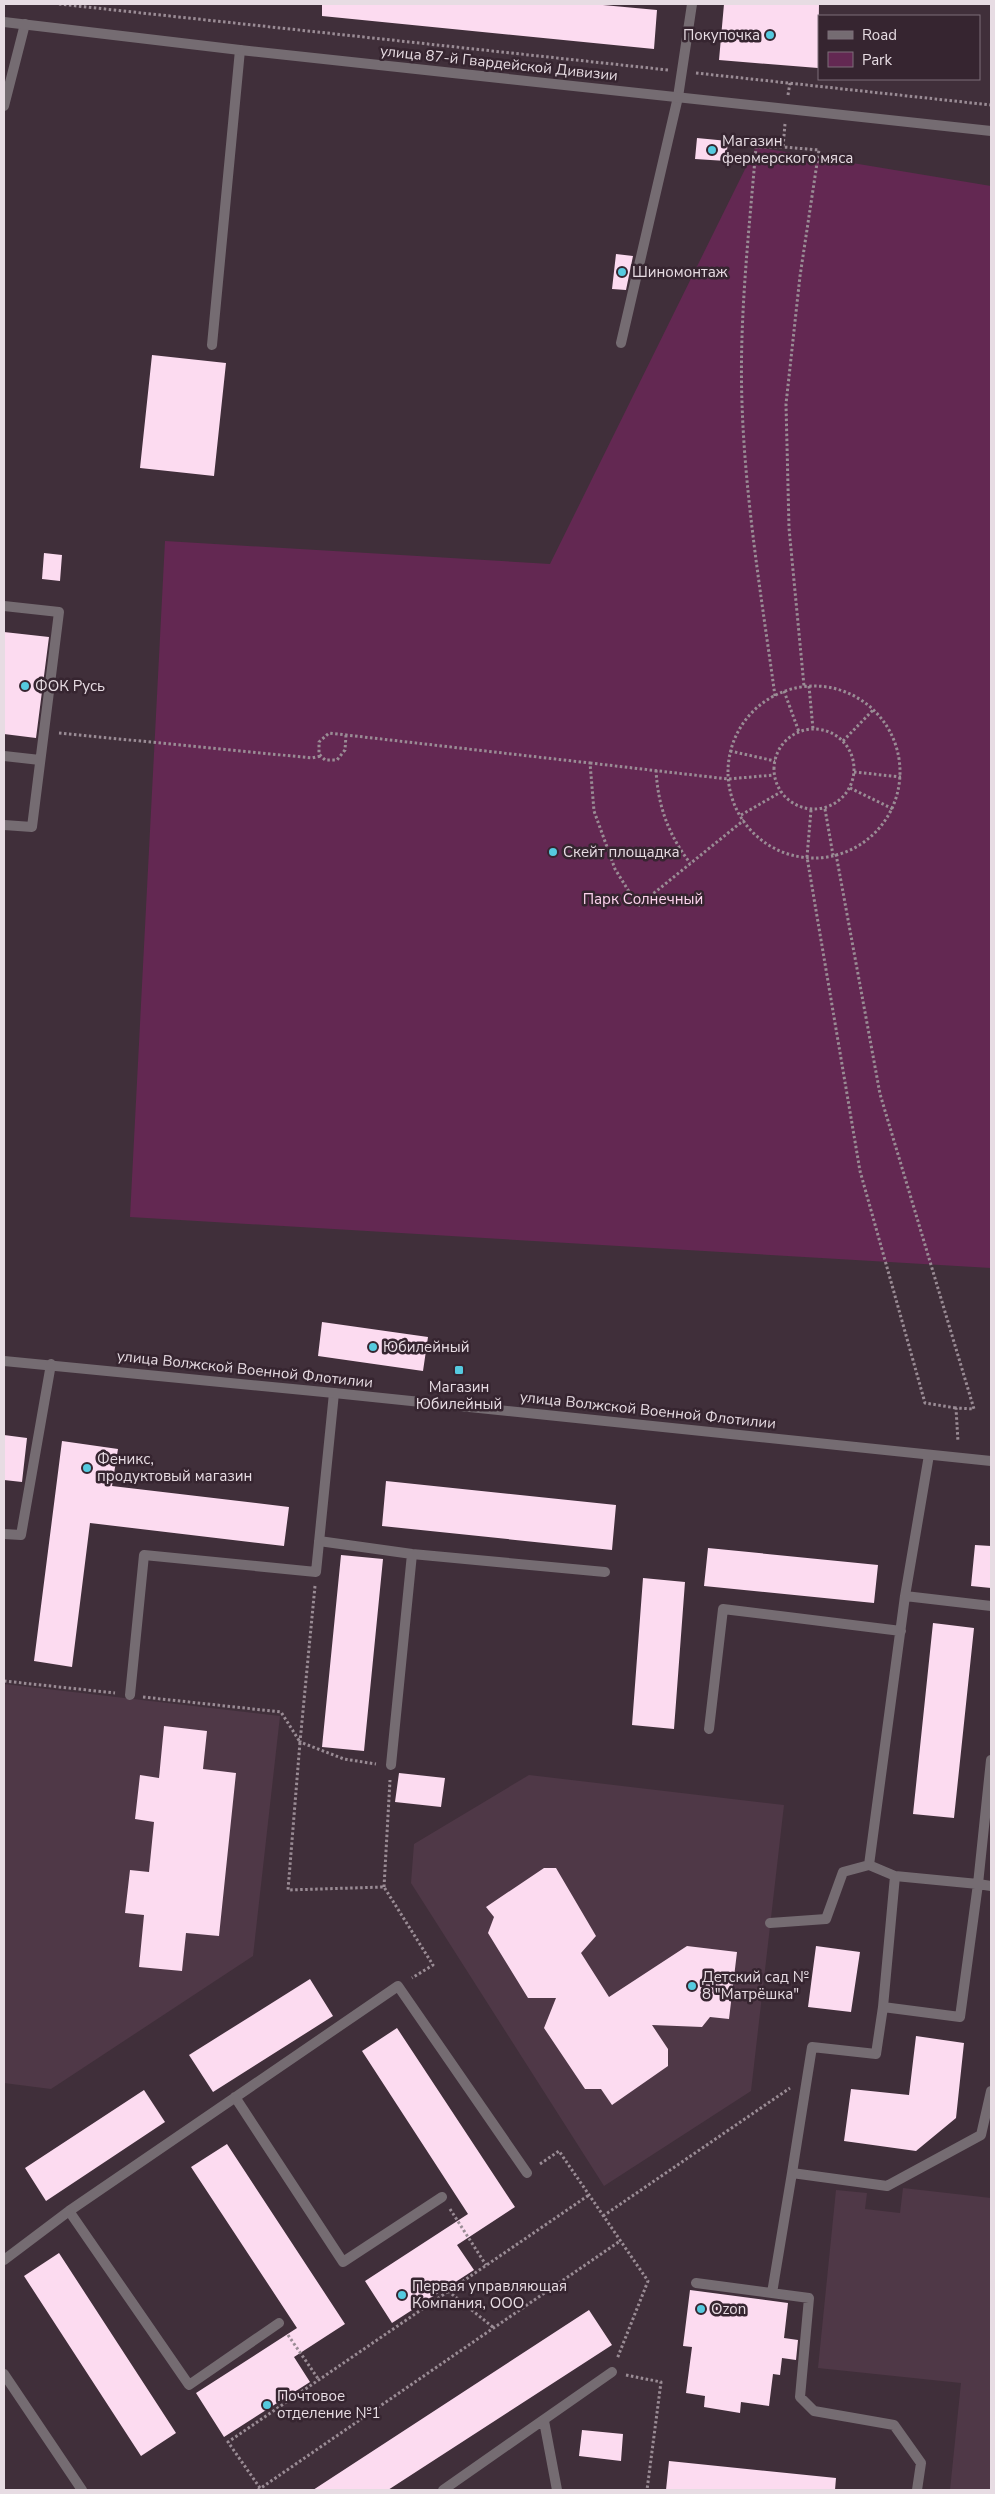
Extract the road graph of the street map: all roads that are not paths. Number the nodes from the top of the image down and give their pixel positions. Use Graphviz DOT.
graph roads {
  1 [pos="692,4"];
  2 [pos="4,22"];
  3 [pos="25,24"];
  4 [pos="240,50"];
  5 [pos="678,97"];
  6 [pos="4,106"];
  7 [pos="991,131"];
  8 [pos="621,343"];
  9 [pos="212,345"];
  10 [pos="4,606"];
  11 [pos="4,756"];
  12 [pos="40,760"];
  13 [pos="4,824"];
  14 [pos="4,1361"];
  15 [pos="50,1364"];
  16 [pos="334,1392"];
  17 [pos="929,1455"];
  18 [pos="991,1461"];
  19 [pos="4,1534"];
  20 [pos="320,1541"];
  21 [pos="412,1554"];
  22 [pos="605,1572"];
  23 [pos="906,1596"];
  24 [pos="991,1606"];
  25 [pos="901,1631"];
  26 [pos="130,1695"];
  27 [pos="709,1729"];
  28 [pos="991,1760"];
  29 [pos="391,1764"];
  30 [pos="869,1866"];
  31 [pos="895,1876"];
  32 [pos="978,1884"];
  33 [pos="991,1886"];
  34 [pos="770,1923"];
  35 [pos="883,2007"];
  36 [pos="991,2091"];
  37 [pos="235,2097"];
  38 [pos="792,2172"];
  39 [pos="526,2173"];
  40 [pos="442,2197"];
  41 [pos="69,2211"];
  42 [pos="4,2260"];
  43 [pos="696,2283"];
  44 [pos="772,2293"];
  45 [pos="280,2323"];
  46 [pos="612,2372"];
  47 [pos="4,2374"];
  48 [pos="544,2421"];
  49 [pos="82,2490"];
  50 [pos="443,2490"];
  51 [pos="557,2490"];
  52 [pos="917,2490"];
  1 -- 5 [label="street"];
  2 -- 3 [label="street, улица 87-й Гвардейской Дивизии"];
  3 -- 4 [label="street, улица 87-й Гвардейской Дивизии"];
  3 -- 6 [label="street"];
  4 -- 5 [label="street, улица 87-й Гвардейской Дивизии"];
  4 -- 9 [label="street"];
  5 -- 7 [label="street, улица 87-й Гвардейской Дивизии"];
  5 -- 8 [label="street"];
  10 -- 12 [label="street"];
  11 -- 12 [label="street"];
  12 -- 13 [label="street"];
  14 -- 15 [label="street, улица Волжской Военной Флотилии"];
  15 -- 16 [label="street, улица Волжской Военной Флотилии"];
  15 -- 19 [label="street"];
  16 -- 17 [label="street, улица Волжской Военной Флотилии"];
  16 -- 20 [label="street"];
  17 -- 18 [label="street, улица Волжской Военной Флотилии"];
  17 -- 23 [label="street"];
  20 -- 21 [label="street"];
  20 -- 26 [label="street"];
  21 -- 22 [label="street"];
  21 -- 29 [label="street"];
  23 -- 24 [label="street"];
  23 -- 25 [label="street"];
  25 -- 27 [label="street"];
  25 -- 30 [label="street"];
  28 -- 32 [label="street"];
  30 -- 31 [label="street"];
  30 -- 34 [label="street"];
  31 -- 32 [label="street"];
  31 -- 35 [label="street"];
  32 -- 33 [label="street"];
  32 -- 35 [label="street"];
  35 -- 38 [label="street"];
  36 -- 38 [label="street"];
  37 -- 39 [label="street"];
  37 -- 40 [label="street"];
  37 -- 41 [label="street"];
  38 -- 44 [label="street"];
  41 -- 42 [label="street"];
  41 -- 45 [label="street"];
  43 -- 44 [label="street"];
  44 -- 52 [label="street"];
  46 -- 48 [label="street"];
  47 -- 49 [label="street"];
  48 -- 50 [label="street"];
  48 -- 51 [label="street"];
}
